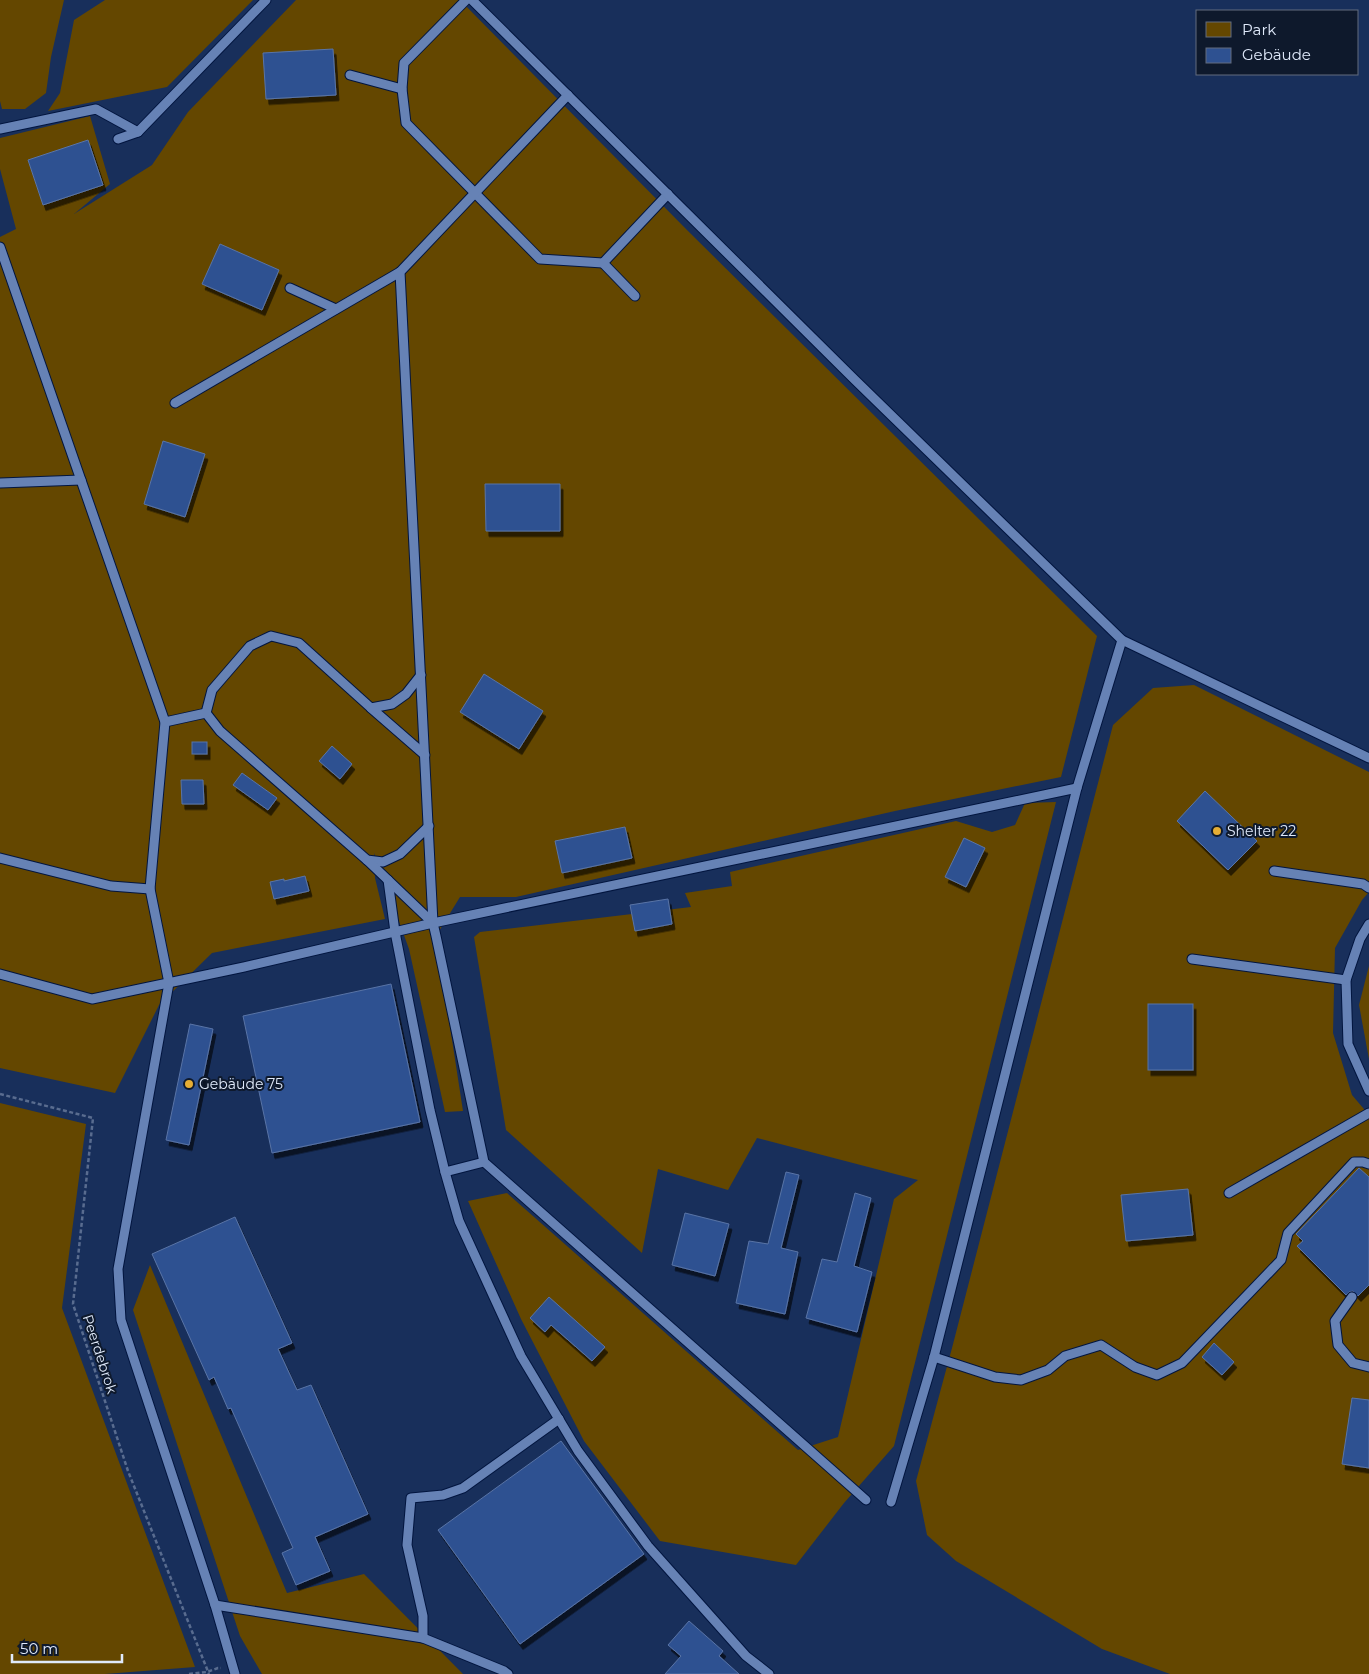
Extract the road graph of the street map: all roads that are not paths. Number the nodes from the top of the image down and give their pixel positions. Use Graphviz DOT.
graph roads {
  1 [pos="266,0"];
  2 [pos="466,0"];
  3 [pos="472,0"];
  4 [pos="350,75"];
  5 [pos="402,89"];
  6 [pos="568,95"];
  7 [pos="0,129"];
  8 [pos="138,132"];
  9 [pos="118,139"];
  10 [pos="474,193"];
  11 [pos="668,194"];
  12 [pos="0,247"];
  13 [pos="604,263"];
  14 [pos="400,272"];
  15 [pos="290,288"];
  16 [pos="635,296"];
  17 [pos="336,309"];
  18 [pos="175,404"];
  19 [pos="81,480"];
  20 [pos="0,483"];
  21 [pos="1122,640"];
  22 [pos="421,675"];
  23 [pos="371,708"];
  24 [pos="206,713"];
  25 [pos="165,722"];
  26 [pos="424,755"];
  27 [pos="1369,758"];
  28 [pos="1077,788"];
  29 [pos="429,826"];
  30 [pos="0,858"];
  31 [pos="366,860"];
  32 [pos="1274,871"];
  33 [pos="388,880"];
  34 [pos="1369,888"];
  35 [pos="150,889"];
  36 [pos="433,923"];
  37 [pos="1369,924"];
  38 [pos="395,932"];
  39 [pos="1192,959"];
  40 [pos="0,974"];
  41 [pos="1346,980"];
  42 [pos="169,983"];
  43 [pos="1369,1090"];
  44 [pos="1369,1113"];
  45 [pos="484,1162"];
  46 [pos="1369,1164"];
  47 [pos="444,1172"];
  48 [pos="1229,1194"];
  49 [pos="1352,1297"];
  50 [pos="934,1357"];
  51 [pos="1369,1367"];
  52 [pos="559,1420"];
  53 [pos="866,1500"];
  54 [pos="891,1502"];
  55 [pos="215,1605"];
  56 [pos="423,1638"];
  57 [pos="235,1674"];
  58 [pos="508,1674"];
  59 [pos="769,1674"];
  1 -- 8 [label="lane"];
  2 -- 5 [label="lane"];
  3 -- 6 [label="lane"];
  4 -- 5 [label="lane"];
  5 -- 10 [label="lane"];
  6 -- 10 [label="lane"];
  6 -- 11 [label="lane"];
  7 -- 8 [label="lane"];
  8 -- 9 [label="lane"];
  10 -- 13 [label="lane"];
  10 -- 14 [label="lane"];
  11 -- 13 [label="lane"];
  11 -- 21 [label="lane"];
  12 -- 19 [label="lane"];
  13 -- 16 [label="lane"];
  14 -- 17 [label="lane"];
  14 -- 22 [label="lane"];
  15 -- 17 [label="lane"];
  17 -- 18 [label="lane"];
  19 -- 20 [label="lane"];
  19 -- 25 [label="lane"];
  21 -- 27 [label="lane"];
  21 -- 28 [label="lane"];
  22 -- 23 [label="lane"];
  22 -- 26 [label="lane"];
  23 -- 24 [label="lane"];
  23 -- 26 [label="lane"];
  24 -- 25 [label="lane"];
  24 -- 31 [label="lane"];
  25 -- 35 [label="lane"];
  26 -- 29 [label="lane"];
  28 -- 36 [label="lane"];
  28 -- 50 [label="lane"];
  29 -- 31 [label="lane"];
  29 -- 36 [label="lane"];
  30 -- 35 [label="lane"];
  31 -- 33 [label="lane"];
  32 -- 34 [label="lane"];
  33 -- 36 [label="lane"];
  33 -- 38 [label="lane"];
  35 -- 42 [label="lane"];
  36 -- 38 [label="lane"];
  36 -- 45 [label="lane"];
  37 -- 41 [label="lane"];
  38 -- 42 [label="lane"];
  38 -- 47 [label="lane"];
  39 -- 41 [label="lane"];
  40 -- 42 [label="lane"];
  41 -- 43 [label="lane"];
  42 -- 55 [label="lane"];
  44 -- 48 [label="lane"];
  45 -- 47 [label="lane"];
  45 -- 53 [label="lane"];
  46 -- 50 [label="lane"];
  47 -- 52 [label="lane"];
  49 -- 51 [label="lane"];
  50 -- 54 [label="lane"];
  52 -- 56 [label="lane"];
  52 -- 59 [label="lane"];
  55 -- 56 [label="lane"];
  55 -- 57 [label="lane"];
  56 -- 58 [label="lane"];
}
